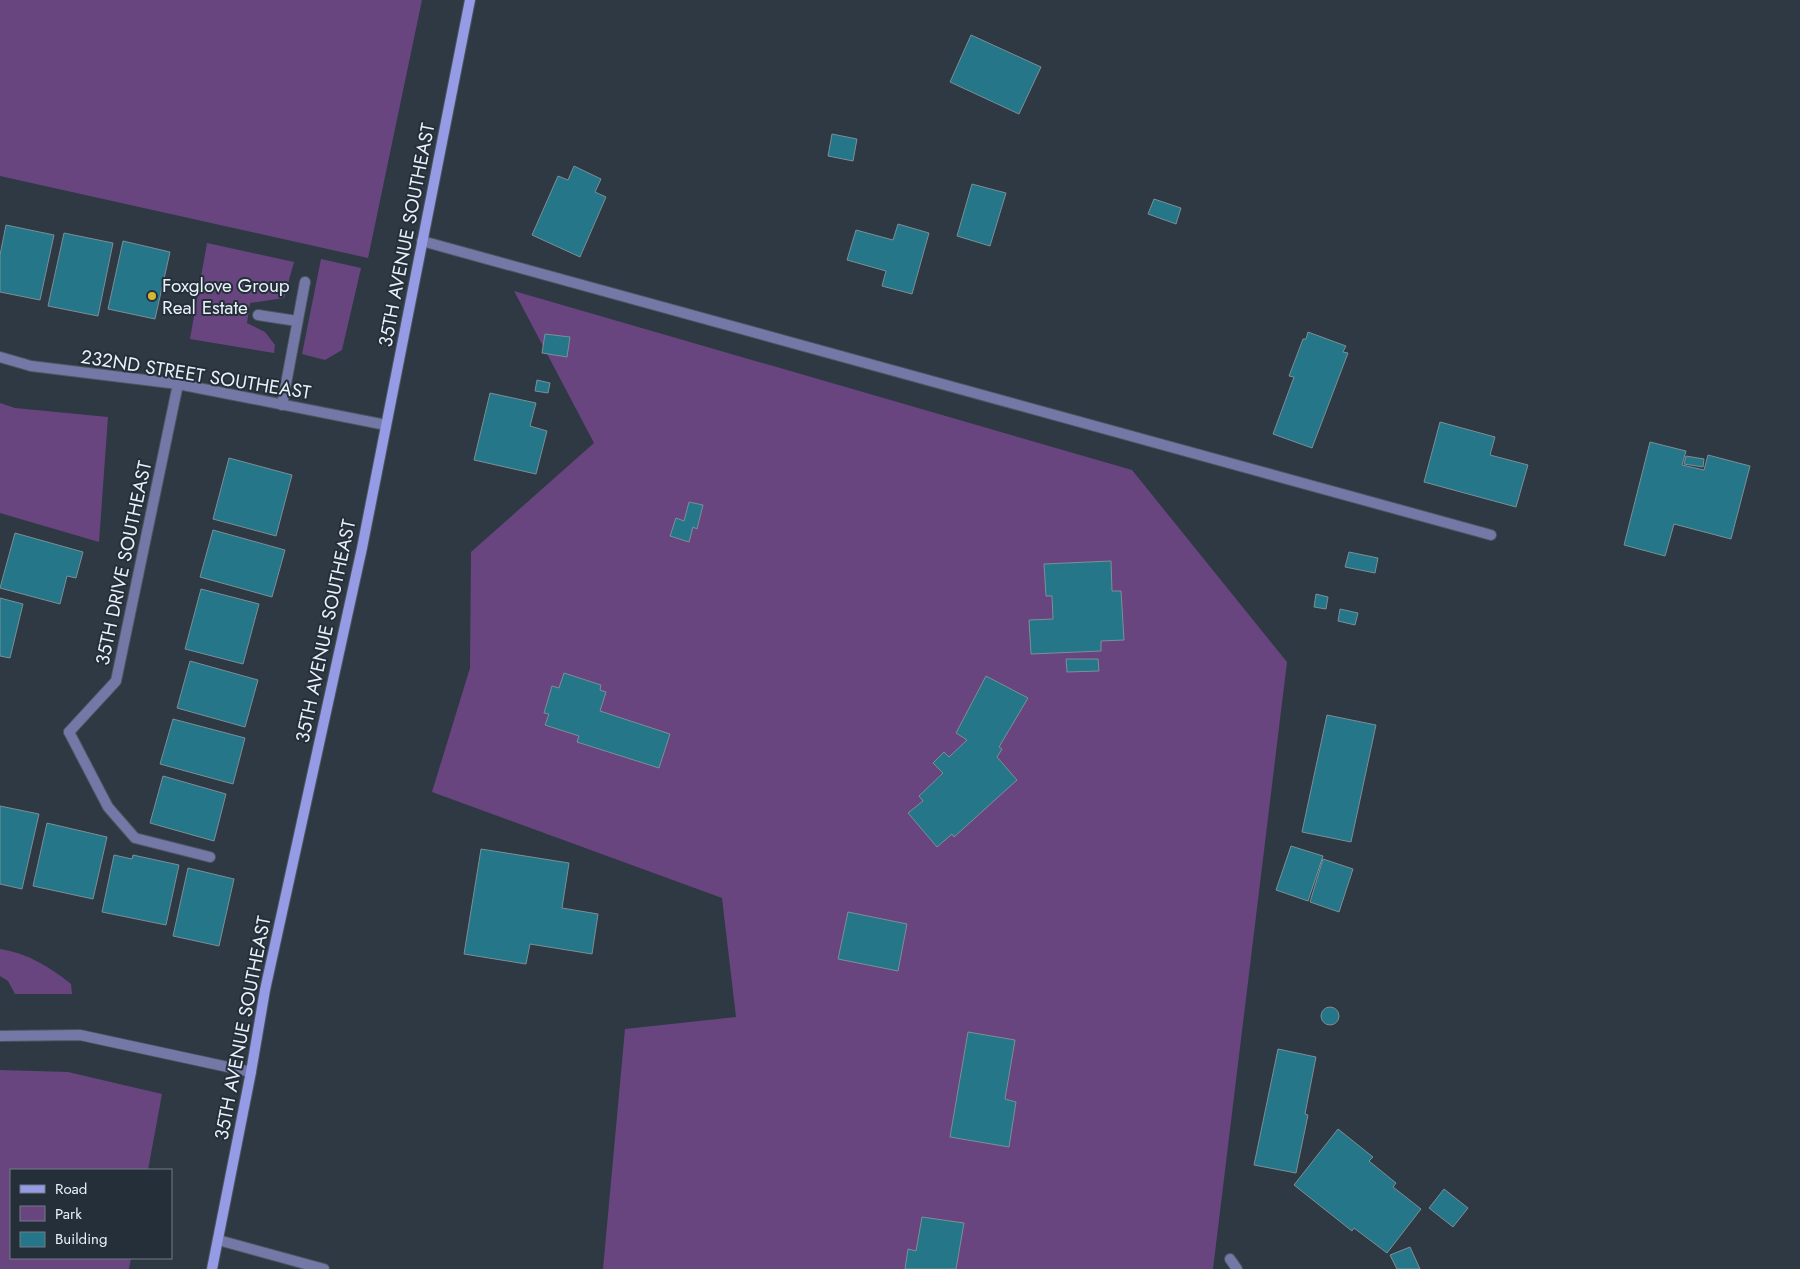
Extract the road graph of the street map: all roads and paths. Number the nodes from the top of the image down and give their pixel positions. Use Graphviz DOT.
graph roads {
  1 [pos="470,0"];
  2 [pos="422,241"];
  3 [pos="304,282"];
  4 [pos="258,315"];
  5 [pos="297,321"];
  6 [pos="0,357"];
  7 [pos="178,384"];
  8 [pos="282,405"];
  9 [pos="386,425"];
  10 [pos="1491,535"];
  11 [pos="210,857"];
  12 [pos="0,1036"];
  13 [pos="251,1072"];
  14 [pos="218,1240"];
  15 [pos="1230,1260"];
  16 [pos="212,1269"];
  17 [pos="324,1269"];
  18 [pos="1237,1269"];
  1 -- 2 [label="street, 35TH AVENUE SOUTHEAST"];
  2 -- 9 [label="street, 35TH AVENUE SOUTHEAST"];
  2 -- 10 [label="street"];
  3 -- 5 [label="street"];
  4 -- 5 [label="street"];
  5 -- 8 [label="street"];
  6 -- 7 [label="street, 232ND STREET SOUTHEAST"];
  7 -- 8 [label="street, 232ND STREET SOUTHEAST"];
  7 -- 11 [label="street, 35TH DRIVE SOUTHEAST"];
  8 -- 9 [label="street, 232ND STREET SOUTHEAST"];
  9 -- 13 [label="street, 35TH AVENUE SOUTHEAST"];
  12 -- 13 [label="street"];
  13 -- 14 [label="street, 35TH AVENUE SOUTHEAST"];
  14 -- 16 [label="street, 35TH AVENUE SOUTHEAST"];
  14 -- 17 [label="street"];
  15 -- 18 [label="street"];
}
